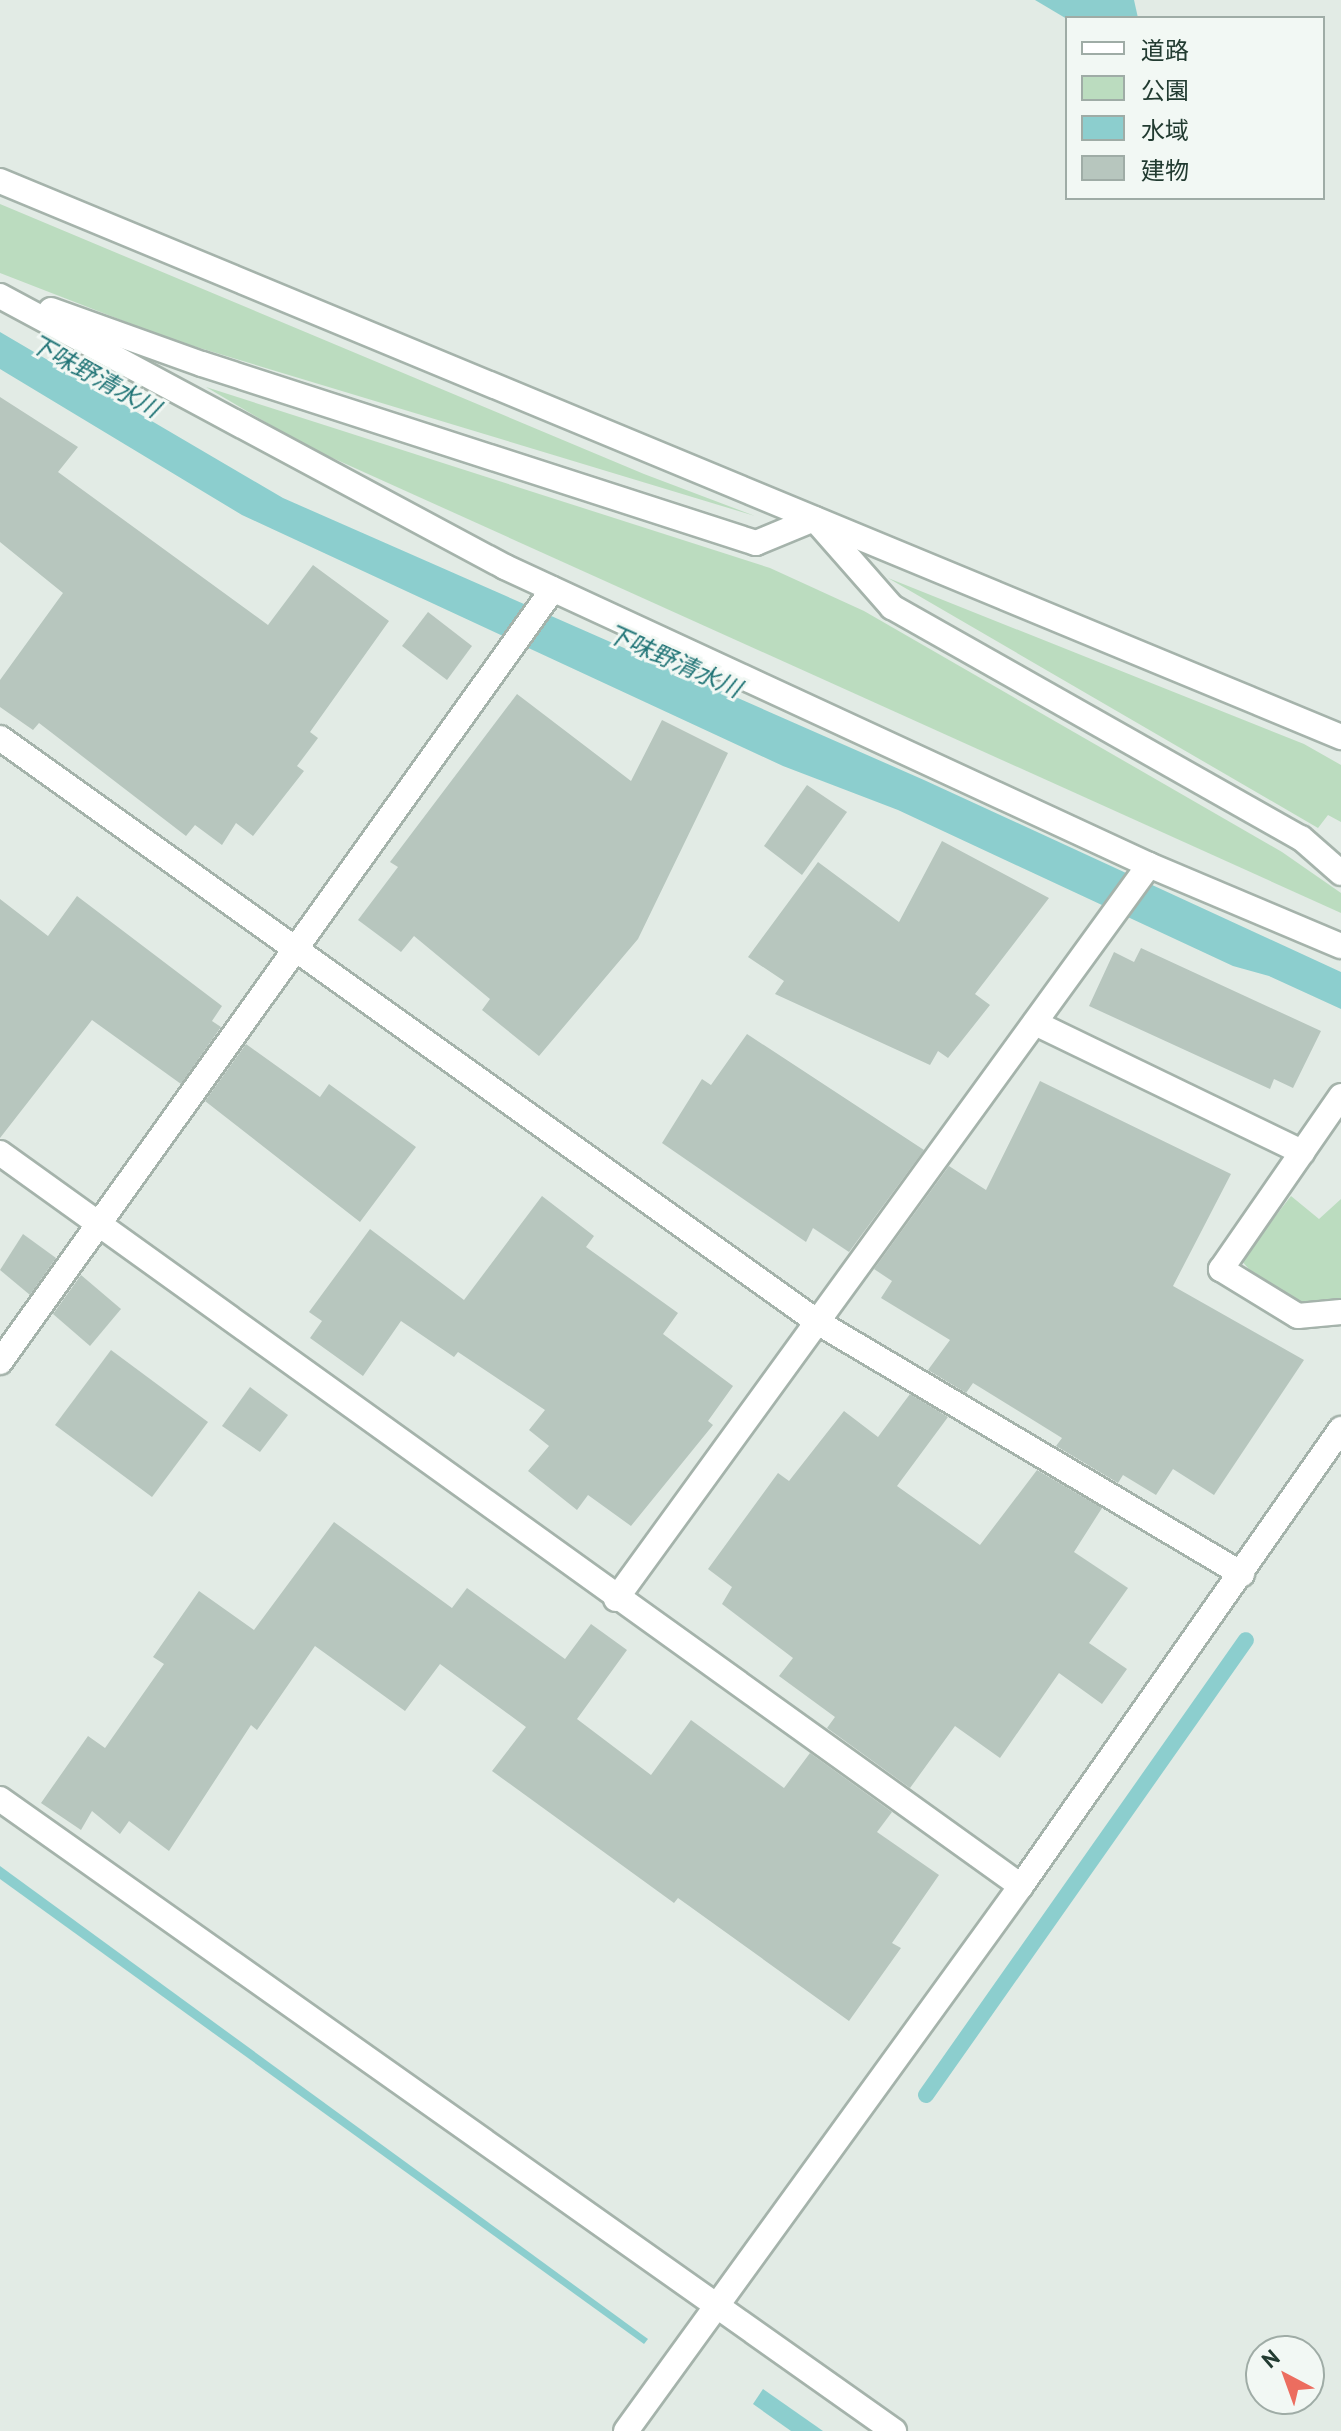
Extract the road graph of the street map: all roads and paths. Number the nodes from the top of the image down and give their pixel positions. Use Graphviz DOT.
graph roads {
  1 [pos="0,181"];
  2 [pos="0,294"];
  3 [pos="814,519"];
  4 [pos="553,589"];
  5 [pos="1341,737"];
  6 [pos="0,738"];
  7 [pos="1149,865"];
  8 [pos="1341,873"];
  9 [pos="1341,946"];
  10 [pos="293,947"];
  11 [pos="1035,1023"];
  12 [pos="1341,1096"];
  13 [pos="1302,1152"];
  14 [pos="0,1153"];
  15 [pos="98,1222"];
  16 [pos="1341,1312"];
  17 [pos="819,1323"];
  18 [pos="0,1362"];
  19 [pos="1341,1429"];
  20 [pos="1242,1574"];
  21 [pos="616,1599"];
  22 [pos="0,1799"];
  23 [pos="1021,1886"];
  24 [pos="714,2304"];
  25 [pos="626,2431"];
  26 [pos="894,2431"];
  1 -- 3 [label="street"];
  2 -- 3 [label="street"];
  2 -- 4 [label="street"];
  3 -- 5 [label="street"];
  3 -- 8 [label="street"];
  4 -- 7 [label="street"];
  4 -- 10 [label="street"];
  6 -- 10 [label="street"];
  7 -- 9 [label="street"];
  7 -- 11 [label="street"];
  10 -- 15 [label="street"];
  10 -- 17 [label="street"];
  11 -- 13 [label="street"];
  11 -- 17 [label="street"];
  12 -- 13 [label="street"];
  13 -- 16 [label="street"];
  14 -- 15 [label="street"];
  15 -- 18 [label="street"];
  15 -- 21 [label="street"];
  17 -- 20 [label="street"];
  17 -- 21 [label="street"];
  19 -- 20 [label="street"];
  20 -- 23 [label="street"];
  21 -- 23 [label="street"];
  22 -- 24 [label="street"];
  23 -- 24 [label="street"];
  24 -- 25 [label="street"];
  24 -- 26 [label="street"];
}
